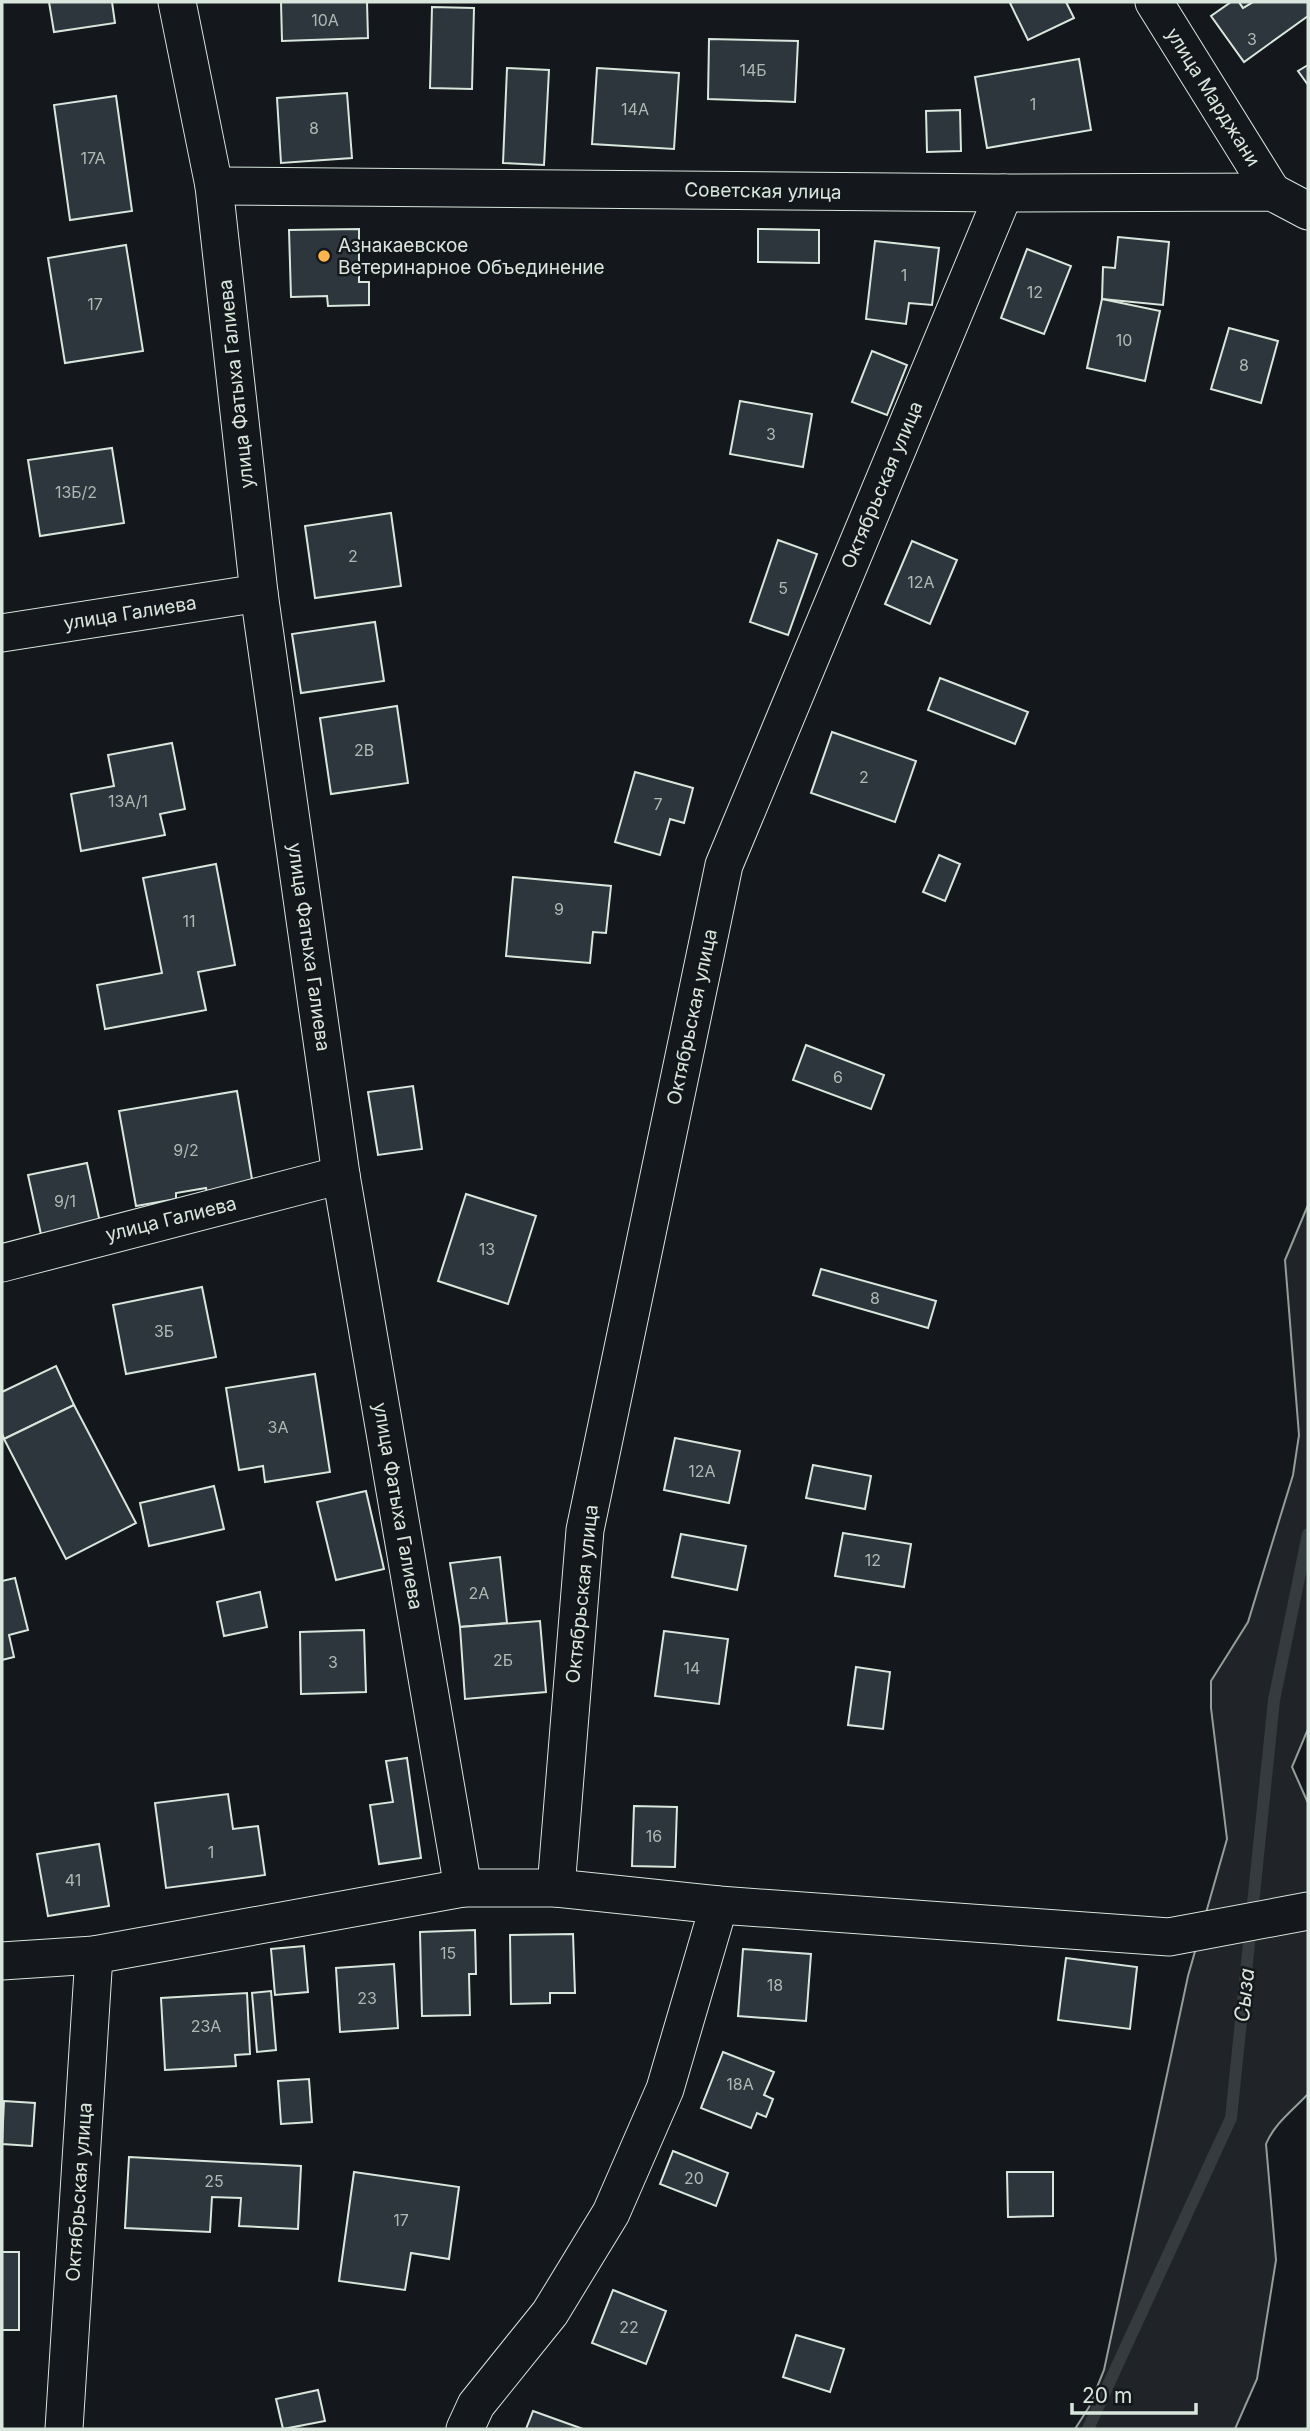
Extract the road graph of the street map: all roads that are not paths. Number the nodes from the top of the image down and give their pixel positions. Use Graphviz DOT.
graph roads {
  1 [pos="177,2"];
  2 [pos="1154,2"];
  3 [pos="214,186"];
  4 [pos="1272,192"];
  5 [pos="1004,193"];
  6 [pos="1308,211"];
  7 [pos="259,593"];
  8 [pos="2,633"];
  9 [pos="341,1175"];
  10 [pos="2,1263"];
  11 [pos="463,1888"];
  12 [pos="556,1888"];
  13 [pos="719,1905"];
  14 [pos="1308,1910"];
  15 [pos="94,1955"];
  16 [pos="2,1961"];
  17 [pos="64,2429"];
  18 [pos="465,2429"];
  1 -- 3 [label="street, улица Фатыха Галиева"];
  2 -- 4 [label="street, улица Марджани"];
  3 -- 5 [label="street, Советская улица"];
  3 -- 7 [label="street, улица Фатыха Галиева"];
  4 -- 5 [label="street, Советская улица"];
  4 -- 6 [label="street, Советская улица"];
  5 -- 12 [label="street, Октябрьская улица"];
  7 -- 8 [label="street, улица Галиева"];
  7 -- 9 [label="street, улица Фатыха Галиева"];
  9 -- 10 [label="street, улица Галиева"];
  9 -- 11 [label="street, улица Фатыха Галиева"];
  11 -- 12 [label="street"];
  11 -- 15 [label="street"];
  12 -- 13 [label="street"];
  13 -- 14 [label="street"];
  13 -- 18 [label="street"];
  15 -- 16 [label="street"];
  15 -- 17 [label="street, Октябрьская улица"];
}
